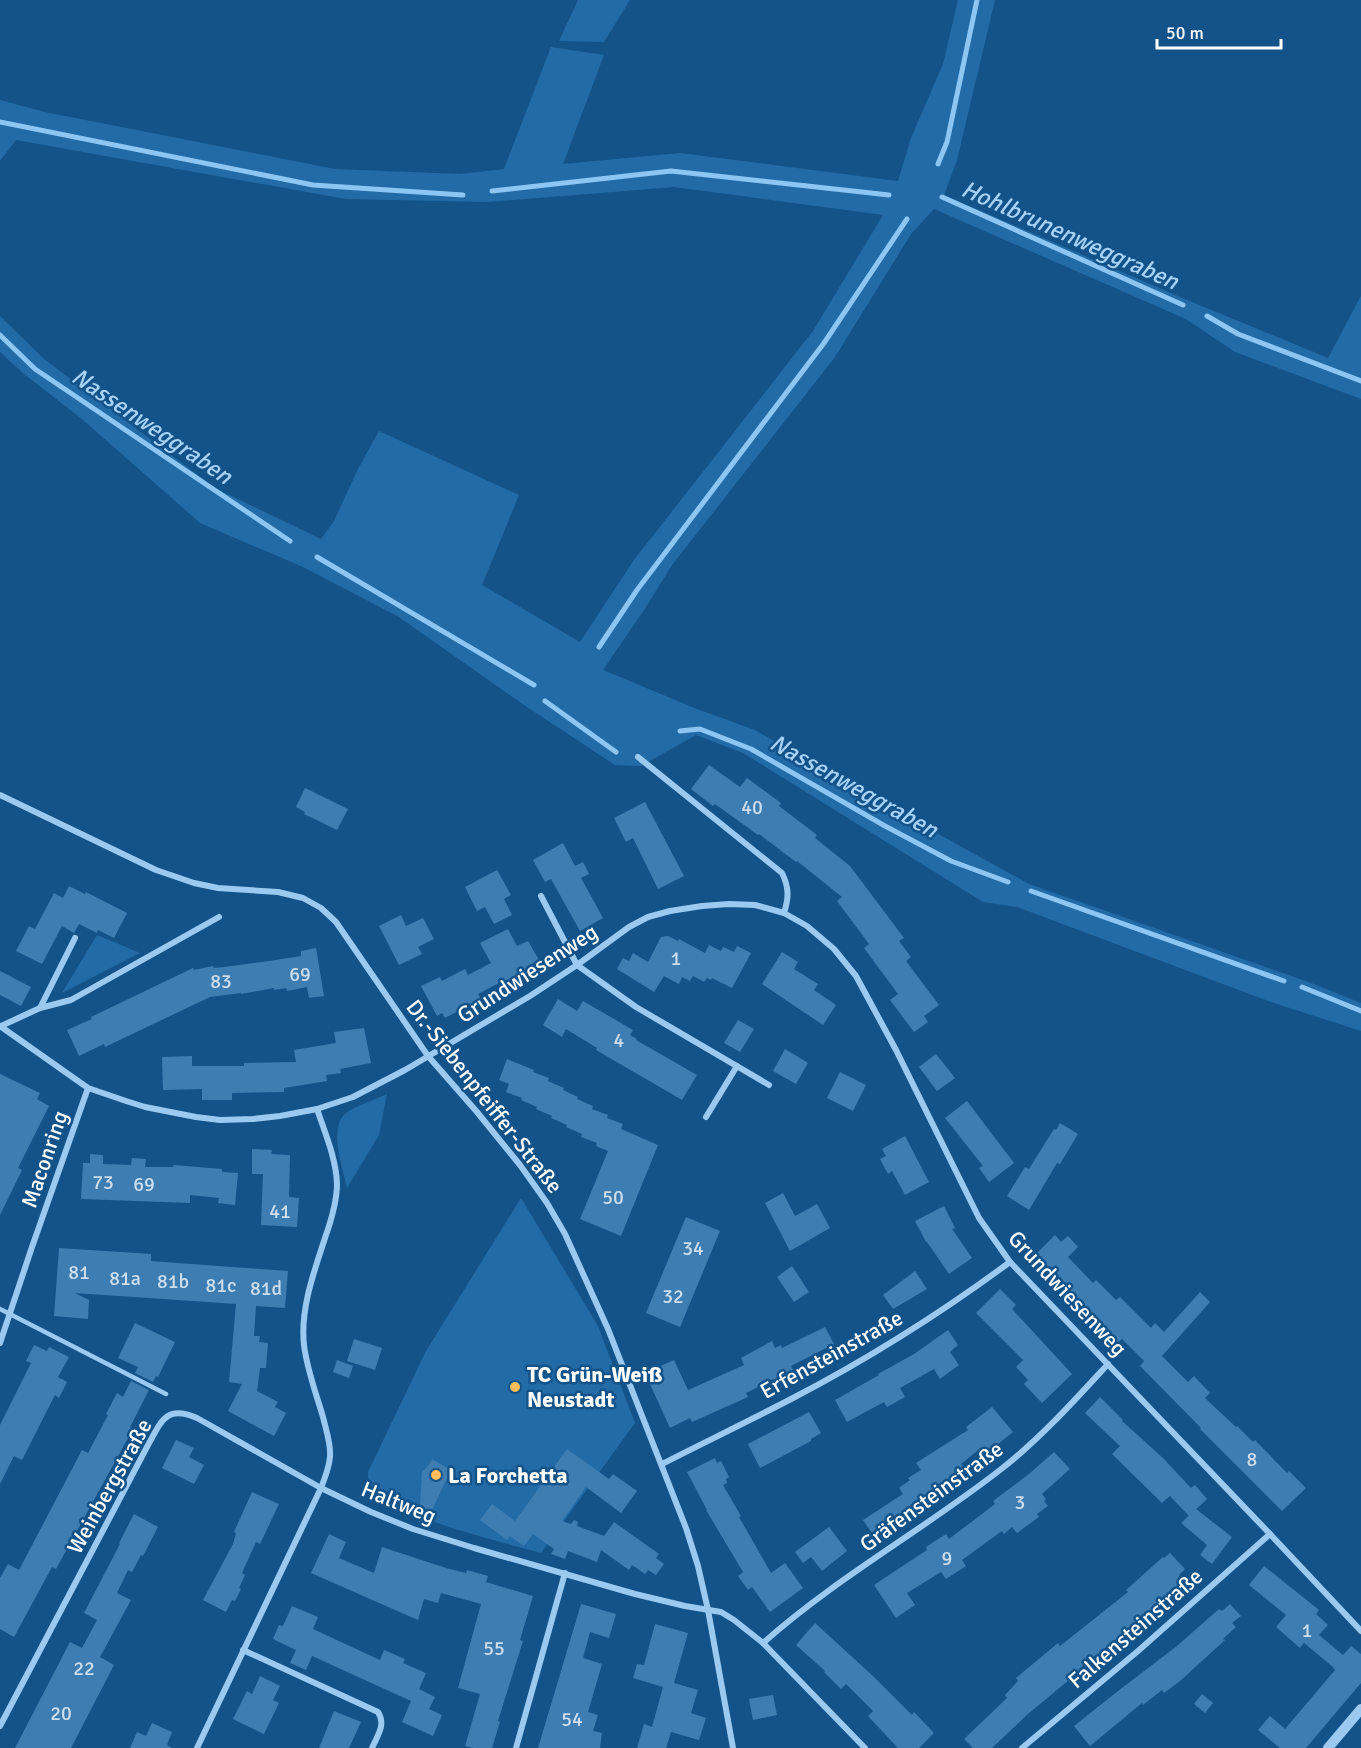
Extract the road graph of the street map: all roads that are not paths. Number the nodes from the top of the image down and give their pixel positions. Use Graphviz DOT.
graph roads {
  1 [pos="638,757"];
  2 [pos="0,795"];
  3 [pos="541,896"];
  4 [pos="784,913"];
  5 [pos="219,917"];
  6 [pos="75,938"];
  7 [pos="577,965"];
  8 [pos="40,1008"];
  9 [pos="0,1026"];
  10 [pos="428,1056"];
  11 [pos="737,1066"];
  12 [pos="769,1085"];
  13 [pos="88,1088"];
  14 [pos="317,1109"];
  15 [pos="706,1117"];
  16 [pos="1010,1262"];
  17 [pos="0,1309"];
  18 [pos="10,1314"];
  19 [pos="0,1343"];
  20 [pos="1108,1364"];
  21 [pos="166,1394"];
  22 [pos="662,1464"];
  23 [pos="321,1488"];
  24 [pos="1270,1534"];
  25 [pos="565,1573"];
  26 [pos="708,1610"];
  27 [pos="1361,1631"];
  28 [pos="763,1643"];
  29 [pos="243,1650"];
  30 [pos="1361,1709"];
  31 [pos="0,1726"];
  32 [pos="197,1748"];
  33 [pos="372,1748"];
  34 [pos="516,1748"];
  35 [pos="733,1748"];
  36 [pos="865,1748"];
  37 [pos="1022,1748"];
  38 [pos="1328,1748"];
  1 -- 4 [label="street"];
  2 -- 10 [label="street, Dr.-Siebenpfeiffer-Straße"];
  3 -- 7 [label="street"];
  4 -- 7 [label="street, Grundwiesenweg"];
  4 -- 16 [label="street, Grundwiesenweg"];
  5 -- 8 [label="street, Maconring"];
  6 -- 8 [label="street"];
  7 -- 10 [label="street, Grundwiesenweg"];
  7 -- 11 [label="street"];
  8 -- 9 [label="street, Maconring"];
  9 -- 13 [label="street, Maconring"];
  10 -- 14 [label="street, Grundwiesenweg"];
  10 -- 22 [label="street, Dr.-Siebenpfeiffer-Straße"];
  11 -- 12 [label="street"];
  11 -- 15 [label="street"];
  13 -- 14 [label="street, Grundwiesenweg"];
  13 -- 18 [label="street, Maconring"];
  14 -- 23 [label="street"];
  16 -- 20 [label="street, Grundwiesenweg"];
  16 -- 22 [label="street, Erfensteinstraße"];
  17 -- 18 [label="lane"];
  18 -- 19 [label="street, Maconring"];
  18 -- 21 [label="lane"];
  20 -- 24 [label="street, Grundwiesenweg"];
  20 -- 28 [label="street, Gräfensteinstraße"];
  22 -- 26 [label="street, Dr.-Siebenpfeiffer-Straße"];
  23 -- 25 [label="street, Haltweg"];
  23 -- 29 [label="street"];
  23 -- 31 [label="street, Weinbergstraße"];
  24 -- 27 [label="street, Grundwiesenweg"];
  24 -- 37 [label="street, Falkensteinstraße"];
  25 -- 26 [label="street, Haltweg"];
  25 -- 34 [label="street"];
  26 -- 28 [label="street"];
  26 -- 35 [label="street"];
  28 -- 36 [label="street"];
  29 -- 32 [label="street"];
  29 -- 33 [label="street"];
  30 -- 38 [label="street"];
}
